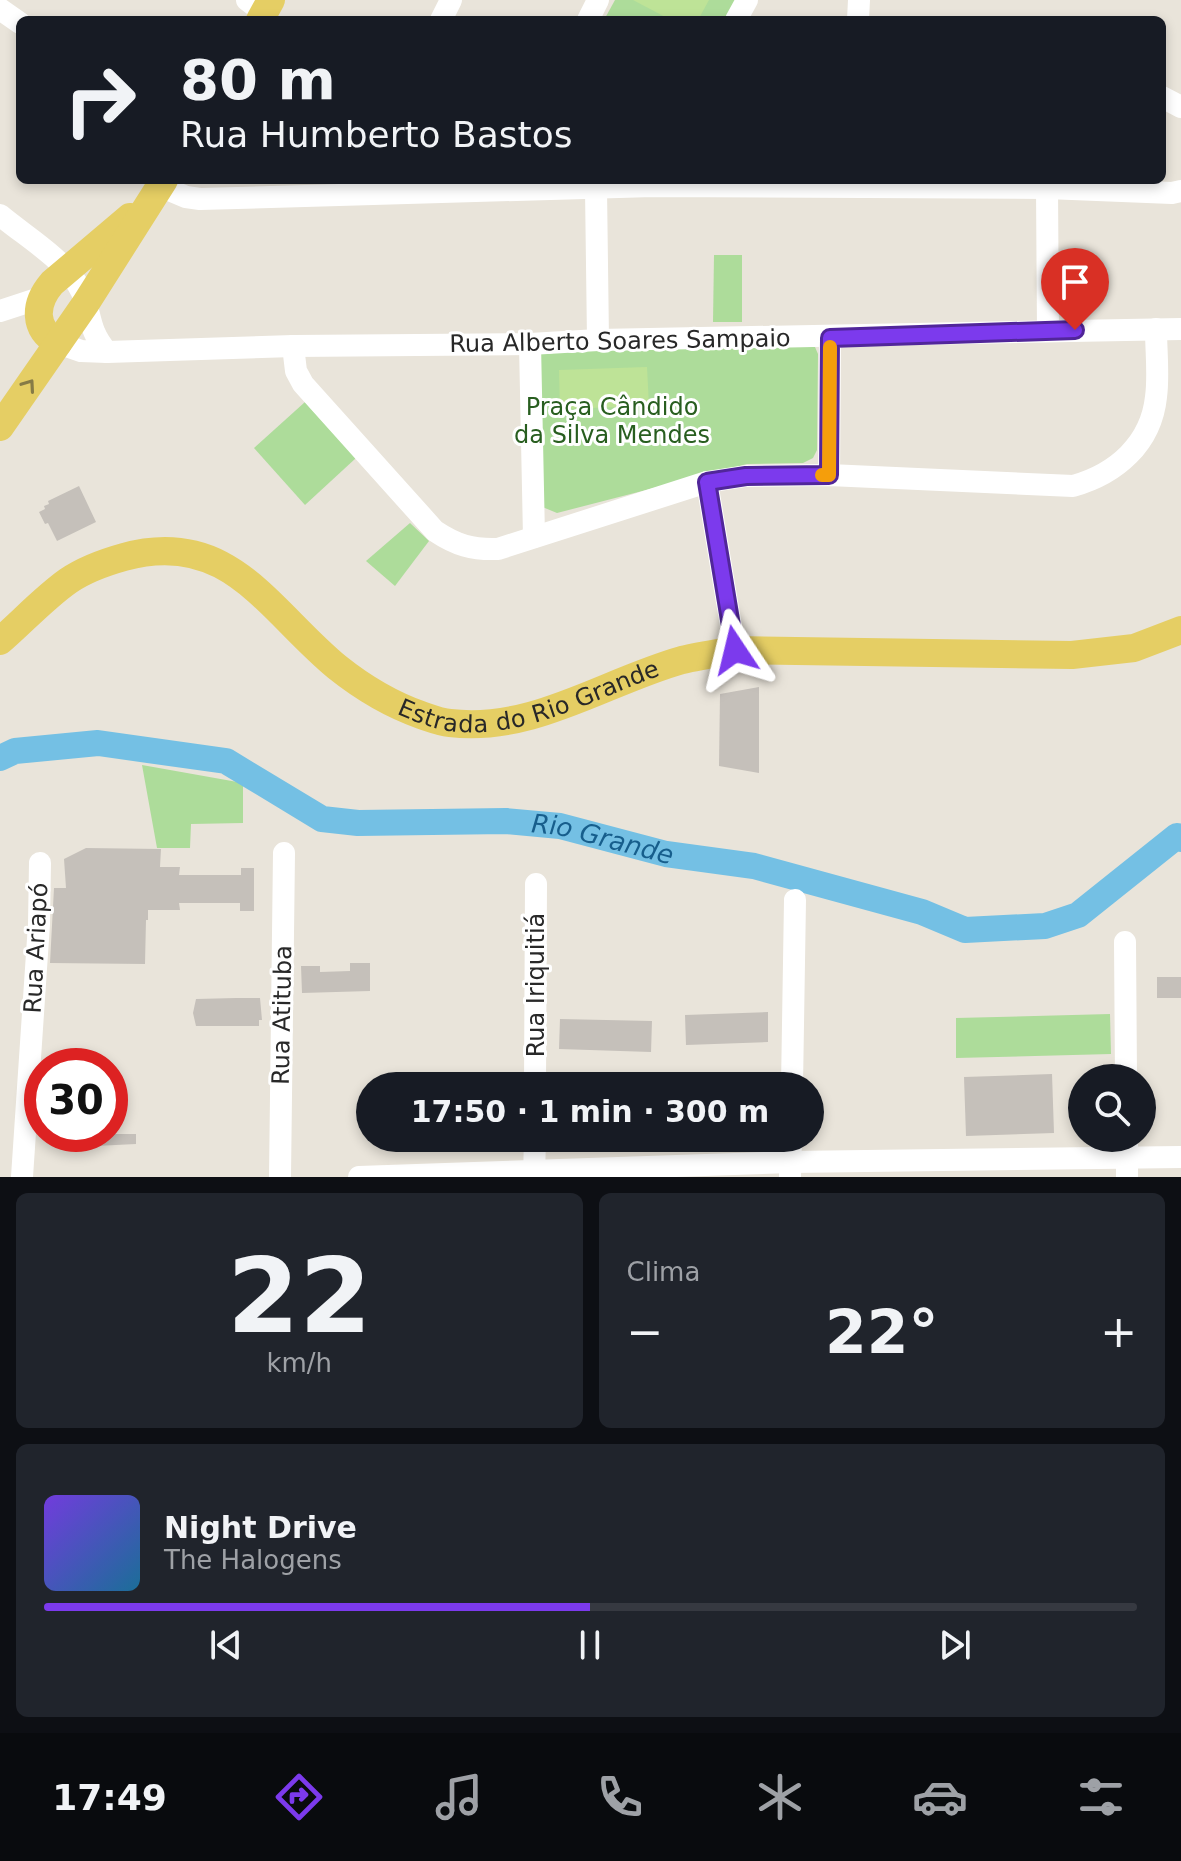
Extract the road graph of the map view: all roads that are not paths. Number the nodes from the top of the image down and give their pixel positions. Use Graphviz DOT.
graph roads {
  1 [pos="645,184"];
  2 [pos="733,184"];
  3 [pos="504,185"];
  4 [pos="160,187"];
  5 [pos="359,188"];
  6 [pos="1047,188"];
  7 [pos="596,189"];
  8 [pos="1181,191"];
  9 [pos="0,215"];
  10 [pos="86,303"];
  11 [pos="52,304"];
  12 [pos="0,312"];
  13 [pos="1156,329"];
  14 [pos="1181,329"];
  15 [pos="1048,331"];
  16 [pos="830,338"];
  17 [pos="598,340"];
  18 [pos="530,344"];
  19 [pos="293,346"];
  20 [pos="107,352"];
  21 [pos="0,427"];
  22 [pos="829,475"];
  23 [pos="707,482"];
  24 [pos="534,537"];
  25 [pos="1181,630"];
  26 [pos="0,641"];
  27 [pos="735,650"];
  28 [pos="284,853"];
  29 [pos="40,863"];
  30 [pos="536,884"];
  31 [pos="795,900"];
  32 [pos="1125,942"];
  33 [pos="1126,1064"];
  34 [pos="535,1072"];
  35 [pos="792,1072"];
  36 [pos="535,1152"];
  37 [pos="1181,1157"];
  38 [pos="1127,1158"];
  39 [pos="790,1170"];
  40 [pos="534,1173"];
  41 [pos="22,1177"];
  42 [pos="280,1177"];
  43 [pos="359,1177"];
  1 -- 7 [label="street"];
  2 -- 6 [label="street"];
  3 -- 5 [label="street"];
  3 -- 7 [label="street"];
  4 -- 5 [label="street"];
  4 -- 10 [label="main road"];
  4 -- 11 [label="main road"];
  6 -- 8 [label="street"];
  6 -- 15 [label="street"];
  7 -- 17 [label="street"];
  9 -- 11 [label="street"];
  10 -- 11 [label="main road"];
  10 -- 11 [label="street"];
  10 -- 20 [label="street"];
  11 -- 12 [label="street"];
  11 -- 20 [label="street, Rua Alberto Soares Sampaio"];
  21 -- 11 [label="main road, one-way"];
  13 -- 14 [label="street, Rua Alberto Soares Sampaio"];
  13 -- 15 [label="street, Rua Alberto Soares Sampaio"];
  13 -- 22 [label="street"];
  15 -- 16 [label="street, Rua Alberto Soares Sampaio"];
  16 -- 17 [label="street, Rua Alberto Soares Sampaio"];
  16 -- 22 [label="street"];
  17 -- 18 [label="street, Rua Alberto Soares Sampaio"];
  18 -- 19 [label="street, Rua Alberto Soares Sampaio"];
  18 -- 24 [label="street"];
  19 -- 20 [label="street, Rua Alberto Soares Sampaio"];
  19 -- 24 [label="street"];
  22 -- 23 [label="street"];
  23 -- 24 [label="street"];
  23 -- 27 [label="street"];
  25 -- 27 [label="main road, Estrada do Rio Grande"];
  26 -- 27 [label="main road, Estrada do Rio Grande"];
  28 -- 42 [label="street, Rua Atituba"];
  29 -- 41 [label="street, Rua Ariapó"];
  30 -- 34 [label="street, Rua Iriquitiá"];
  31 -- 35 [label="street"];
  32 -- 33 [label="street"];
  36 -- 40 [label="street"];
  37 -- 38 [label="street"];
  38 -- 39 [label="street"];
  39 -- 40 [label="street"];
  40 -- 43 [label="street"];
}
